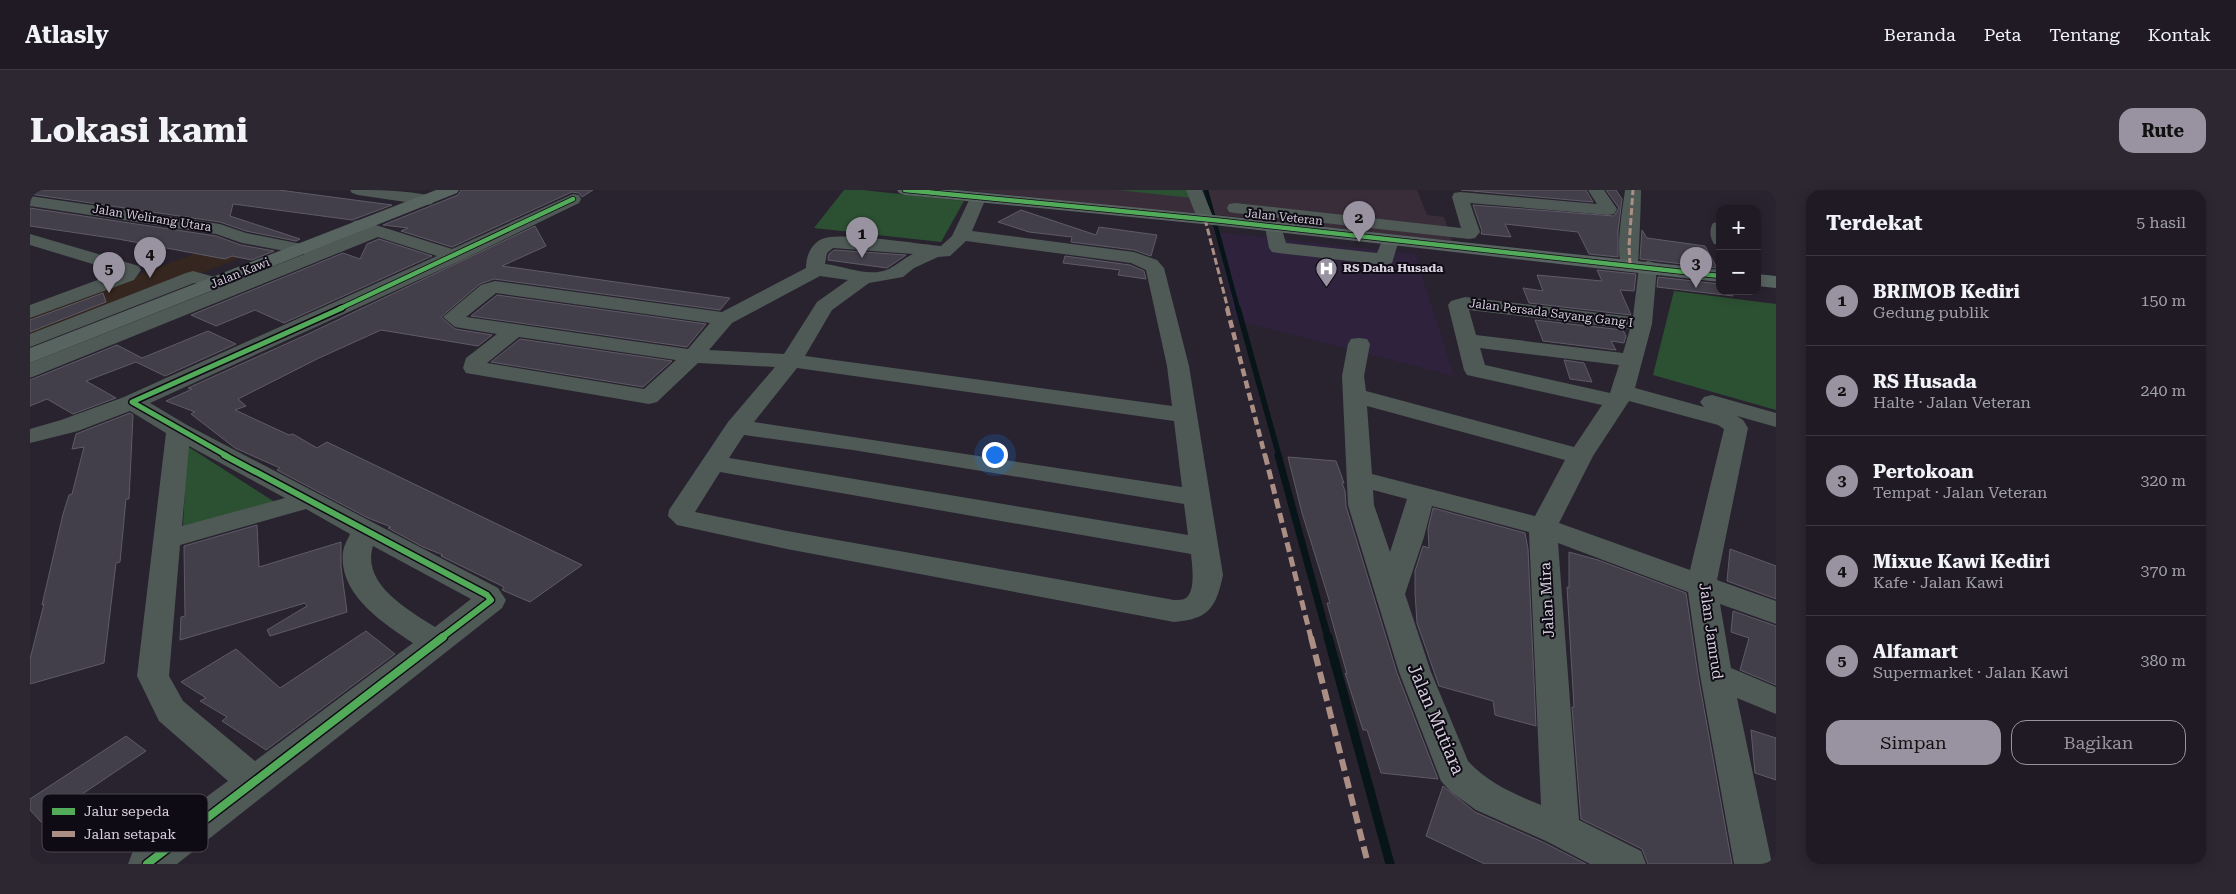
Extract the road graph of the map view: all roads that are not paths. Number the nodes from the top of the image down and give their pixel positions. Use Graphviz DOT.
graph roads {
  1 [pos="358,190"];
  2 [pos="450,190"];
  3 [pos="905,190"];
  4 [pos="1194,190"];
  5 [pos="1596,190"];
  6 [pos="1633,190"];
  7 [pos="990,196"];
  8 [pos="574,199"];
  9 [pos="426,200"];
  10 [pos="30,201"];
  11 [pos="1218,217"];
  12 [pos="1319,225"];
  13 [pos="1274,226"];
  14 [pos="368,228"];
  15 [pos="960,235"];
  16 [pos="30,239"];
  17 [pos="1390,240"];
  18 [pos="301,249"];
  19 [pos="933,252"];
  20 [pos="455,256"];
  21 [pos="1639,266"];
  22 [pos="816,270"];
  23 [pos="1716,276"];
  24 [pos="864,278"];
  25 [pos="1761,280"];
  26 [pos="1776,282"];
  27 [pos="214,283"];
  28 [pos="30,312"];
  29 [pos="725,318"];
  30 [pos="1642,324"];
  31 [pos="515,330"];
  32 [pos="1467,340"];
  33 [pos="30,341"];
  34 [pos="1359,344"];
  35 [pos="30,356"];
  36 [pos="693,356"];
  37 [pos="791,362"];
  38 [pos="30,371"];
  39 [pos="1624,383"];
  40 [pos="1356,395"];
  41 [pos="132,402"];
  42 [pos="1186,415"];
  43 [pos="1776,420"];
  44 [pos="737,427"];
  45 [pos="178,430"];
  46 [pos="30,436"];
  47 [pos="1580,456"];
  48 [pos="712,464"];
  49 [pos="1358,478"];
  50 [pos="1421,495"];
  51 [pos="1197,498"];
  52 [pos="308,500"];
  53 [pos="1543,527"];
  54 [pos="365,530"];
  55 [pos="167,539"];
  56 [pos="1204,547"];
  57 [pos="1702,584"];
  58 [pos="1390,594"];
  59 [pos="1776,613"];
  60 [pos="436,643"];
  61 [pos="1716,675"];
  62 [pos="1776,701"];
  63 [pos="254,781"];
  64 [pos="208,817"];
  65 [pos="1561,830"];
  66 [pos="162,852"];
  67 [pos="147,864"];
  68 [pos="1628,864"];
  69 [pos="1753,864"];
  1 -- 9 [label="street"];
  2 -- 9 [label="main road, Jalan Kawi"];
  3 -- 7 [label="main road, Jalan Veteran"];
  4 -- 11 [label="street"];
  5 -- 12 [label="street"];
  6 -- 21 [label="street"];
  7 -- 11 [label="main road, Jalan Veteran"];
  7 -- 15 [label="street"];
  8 -- 20 [label="street"];
  9 -- 14 [label="main road, Jalan Kawi"];
  10 -- 18 [label="street, Jalan Welirang Utara"];
  11 -- 12 [label="street"];
  11 -- 13 [label="main road, Jalan Veteran"];
  12 -- 13 [label="main road, Jalan Veteran"];
  12 -- 17 [label="main road, Jalan Veteran"];
  13 -- 17 [label="street"];
  14 -- 18 [label="main road, Jalan Kawi"];
  14 -- 20 [label="street"];
  14 -- 38 [label="street"];
  15 -- 19 [label="street"];
  15 -- 42 [label="street"];
  16 -- 28 [label="street"];
  17 -- 21 [label="main road, Jalan Veteran"];
  18 -- 27 [label="main road, Jalan Kawi"];
  19 -- 22 [label="street"];
  19 -- 24 [label="street"];
  20 -- 41 [label="street"];
  21 -- 23 [label="main road, Jalan Veteran"];
  21 -- 30 [label="street"];
  22 -- 24 [label="street"];
  22 -- 29 [label="street"];
  24 -- 37 [label="street"];
  25 -- 26 [label="main road"];
  27 -- 33 [label="street"];
  27 -- 35 [label="main road, Jalan Kawi"];
  29 -- 31 [label="street"];
  29 -- 36 [label="street"];
  30 -- 32 [label="street, Jalan Persada Sayang Gang I"];
  30 -- 39 [label="street"];
  31 -- 36 [label="street"];
  31 -- 36 [label="street"];
  32 -- 39 [label="street"];
  32 -- 39 [label="street"];
  34 -- 40 [label="street, Jalan Mutiara"];
  36 -- 37 [label="street"];
  37 -- 42 [label="street"];
  37 -- 44 [label="street"];
  39 -- 43 [label="street"];
  39 -- 47 [label="street"];
  39 -- 57 [label="street, Jalan Jamrud"];
  40 -- 47 [label="street"];
  40 -- 49 [label="street, Jalan Mutiara"];
  41 -- 45 [label="street"];
  41 -- 46 [label="street"];
  42 -- 51 [label="street"];
  44 -- 48 [label="street"];
  44 -- 51 [label="street"];
  45 -- 52 [label="street"];
  45 -- 55 [label="street"];
  47 -- 53 [label="street"];
  48 -- 56 [label="street"];
  48 -- 56 [label="street"];
  49 -- 50 [label="street"];
  49 -- 58 [label="street, Jalan Mutiara"];
  50 -- 53 [label="street"];
  50 -- 58 [label="street"];
  51 -- 56 [label="street"];
  52 -- 54 [label="street"];
  52 -- 55 [label="street"];
  53 -- 57 [label="street"];
  53 -- 65 [label="street, Jalan Mira"];
  54 -- 60 [label="street"];
  54 -- 60 [label="street"];
  55 -- 63 [label="street"];
  57 -- 59 [label="street"];
  57 -- 61 [label="street, Jalan Jamrud"];
  58 -- 65 [label="street, Jalan Mutiara"];
  60 -- 63 [label="street"];
  61 -- 62 [label="street"];
  61 -- 69 [label="street, Jalan Jamrud"];
  63 -- 64 [label="street"];
  65 -- 68 [label="street, Jalan Mutiara"];
  66 -- 67 [label="street"];
}
